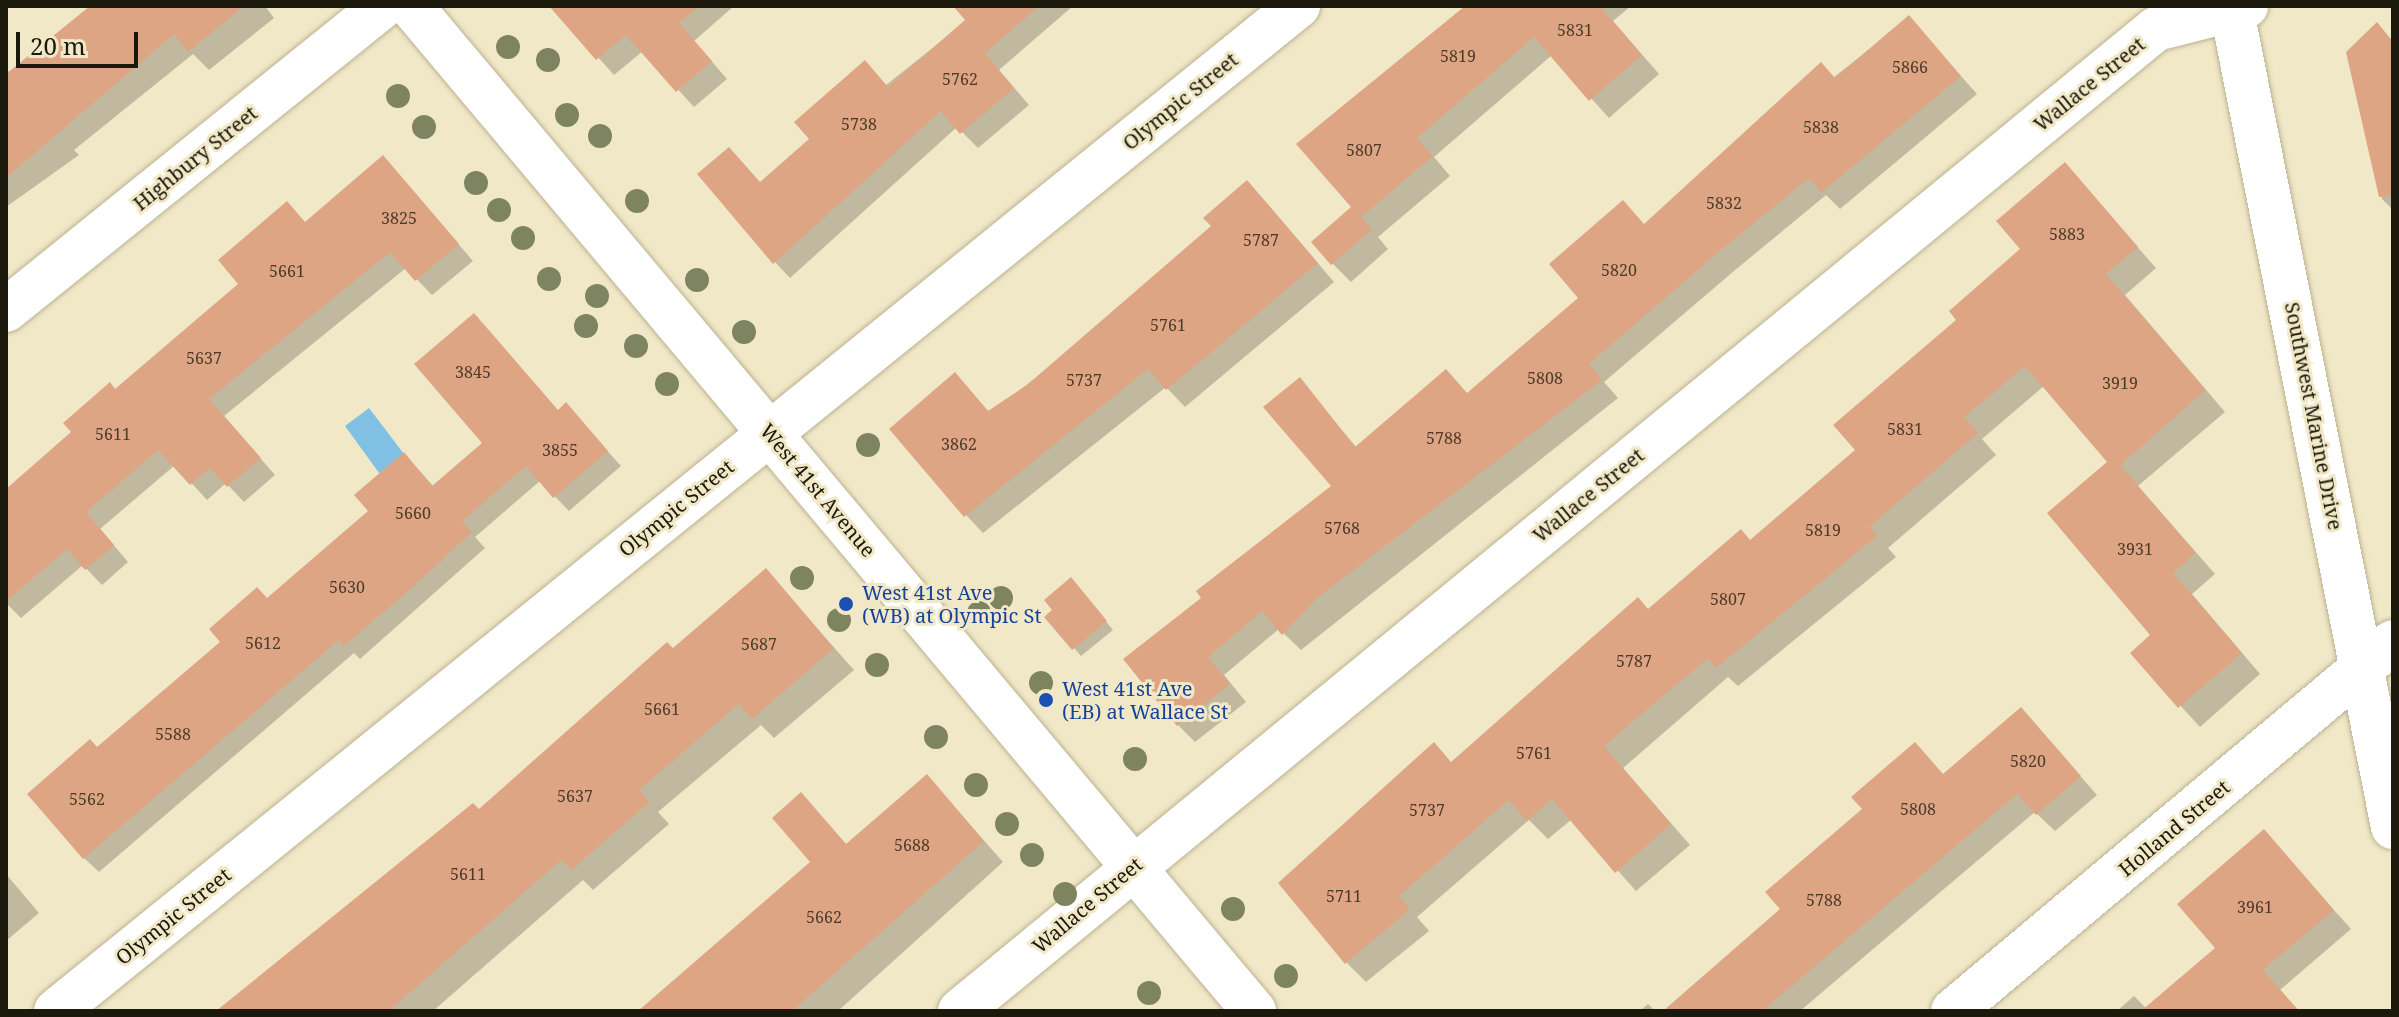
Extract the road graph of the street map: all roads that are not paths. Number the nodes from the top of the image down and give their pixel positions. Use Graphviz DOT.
graph roads {
  1 [pos="383,6"];
  2 [pos="411,6"];
  3 [pos="1298,6"];
  4 [pos="2237,8"];
  5 [pos="6,310"];
  6 [pos="769,432"];
  7 [pos="2379,654"];
  8 [pos="2393,827"];
  9 [pos="1133,866"];
  10 [pos="56,1011"];
  11 [pos="960,1011"];
  12 [pos="1254,1011"];
  13 [pos="1953,1011"];
  1 -- 5 [label="street, Highbury Street"];
  2 -- 6 [label="street, West 41st Avenue"];
  3 -- 6 [label="street, Olympic Street"];
  4 -- 7 [label="street, Southwest Marine Drive"];
  4 -- 9 [label="street, Wallace Street"];
  6 -- 9 [label="street, West 41st Avenue"];
  6 -- 10 [label="street, Olympic Street"];
  7 -- 8 [label="street, Southwest Marine Drive"];
  7 -- 13 [label="street, Holland Street"];
  9 -- 11 [label="street, Wallace Street"];
  9 -- 12 [label="street, West 41st Avenue"];
}
